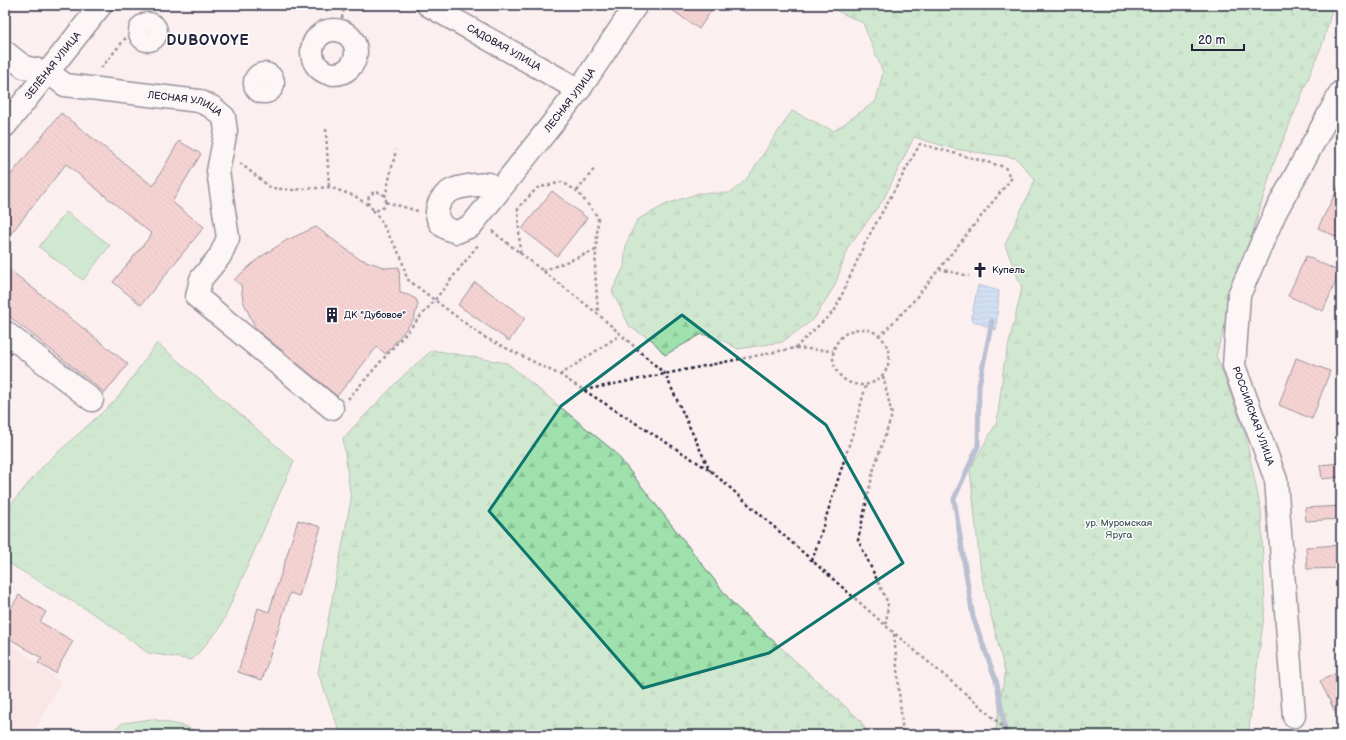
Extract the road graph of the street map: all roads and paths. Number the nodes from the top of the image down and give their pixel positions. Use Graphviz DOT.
graph roads {
  1 [pos="101,5"];
  2 [pos="345,5"];
  3 [pos="428,5"];
  4 [pos="636,5"];
  5 [pos="339,30"];
  6 [pos="129,34"];
  7 [pos="5,52"];
  8 [pos="102,68"];
  9 [pos="48,72"];
  10 [pos="579,90"];
  11 [pos="1341,92"];
  12 [pos="5,126"];
  13 [pos="326,129"];
  14 [pos="396,150"];
  15 [pos="239,162"];
  16 [pos="595,168"];
  17 [pos="329,187"];
  18 [pos="498,191"];
  19 [pos="577,192"];
  20 [pos="385,196"];
  21 [pos="386,202"];
  22 [pos="369,206"];
  23 [pos="412,209"];
  24 [pos="373,210"];
  25 [pos="490,230"];
  26 [pos="480,242"];
  27 [pos="596,250"];
  28 [pos="520,254"];
  29 [pos="939,269"];
  30 [pos="543,271"];
  31 [pos="969,276"];
  32 [pos="434,301"];
  33 [pos="598,314"];
  34 [pos="5,332"];
  35 [pos="620,335"];
  36 [pos="881,335"];
  37 [pos="795,348"];
  38 [pos="833,351"];
  39 [pos="665,374"];
  40 [pos="560,375"];
  41 [pos="883,376"];
  42 [pos="866,385"];
  43 [pos="583,390"];
  44 [pos="92,400"];
  45 [pos="332,408"];
  46 [pos="711,471"];
  47 [pos="812,561"];
  48 [pos="886,626"];
  49 [pos="894,633"];
  50 [pos="1294,716"];
  51 [pos="903,735"];
  52 [pos="1011,735"];
  1 -- 9 [label="street, ЗЕЛЁНАЯ УЛИЦА"];
  2 -- 5 [label="path"];
  3 -- 10 [label="street, САДОВАЯ УЛИЦА"];
  4 -- 10 [label="street, ЛЕСНАЯ УЛИЦА"];
  6 -- 8 [label="path"];
  7 -- 9 [label="street, ЛЕСНАЯ УЛИЦА"];
  9 -- 12 [label="street, ЗЕЛЁНАЯ УЛИЦА"];
  9 -- 45 [label="street, ЛЕСНАЯ УЛИЦА"];
  10 -- 18 [label="street, ЛЕСНАЯ УЛИЦА"];
  11 -- 50 [label="street, РОССИЙСКАЯ УЛИЦА"];
  13 -- 17 [label="path"];
  14 -- 20 [label="path"];
  15 -- 17 [label="path"];
  16 -- 19 [label="path"];
  17 -- 22 [label="path"];
  19 -- 27 [label="path"];
  19 -- 28 [label="path"];
  20 -- 21 [label="path"];
  20 -- 22 [label="path"];
  21 -- 23 [label="path"];
  21 -- 24 [label="path"];
  22 -- 24 [label="path"];
  24 -- 32 [label="path"];
  25 -- 28 [label="path"];
  26 -- 32 [label="path"];
  27 -- 30 [label="path"];
  27 -- 33 [label="path"];
  28 -- 30 [label="path"];
  29 -- 31 [label="path"];
  29 -- 36 [label="path"];
  29 -- 37 [label="path"];
  30 -- 33 [label="path"];
  32 -- 40 [label="path"];
  32 -- 45 [label="path"];
  33 -- 35 [label="path"];
  34 -- 44 [label="street"];
  35 -- 39 [label="path"];
  35 -- 40 [label="path"];
  36 -- 38 [label="path"];
  36 -- 41 [label="path"];
  37 -- 38 [label="path"];
  37 -- 39 [label="path"];
  38 -- 42 [label="path"];
  39 -- 43 [label="path"];
  39 -- 46 [label="path"];
  40 -- 43 [label="path"];
  41 -- 42 [label="path"];
  41 -- 48 [label="path"];
  42 -- 47 [label="path"];
  43 -- 46 [label="path"];
  46 -- 47 [label="path"];
  47 -- 48 [label="path"];
  48 -- 49 [label="path"];
  49 -- 51 [label="path"];
  49 -- 52 [label="path"];
}
